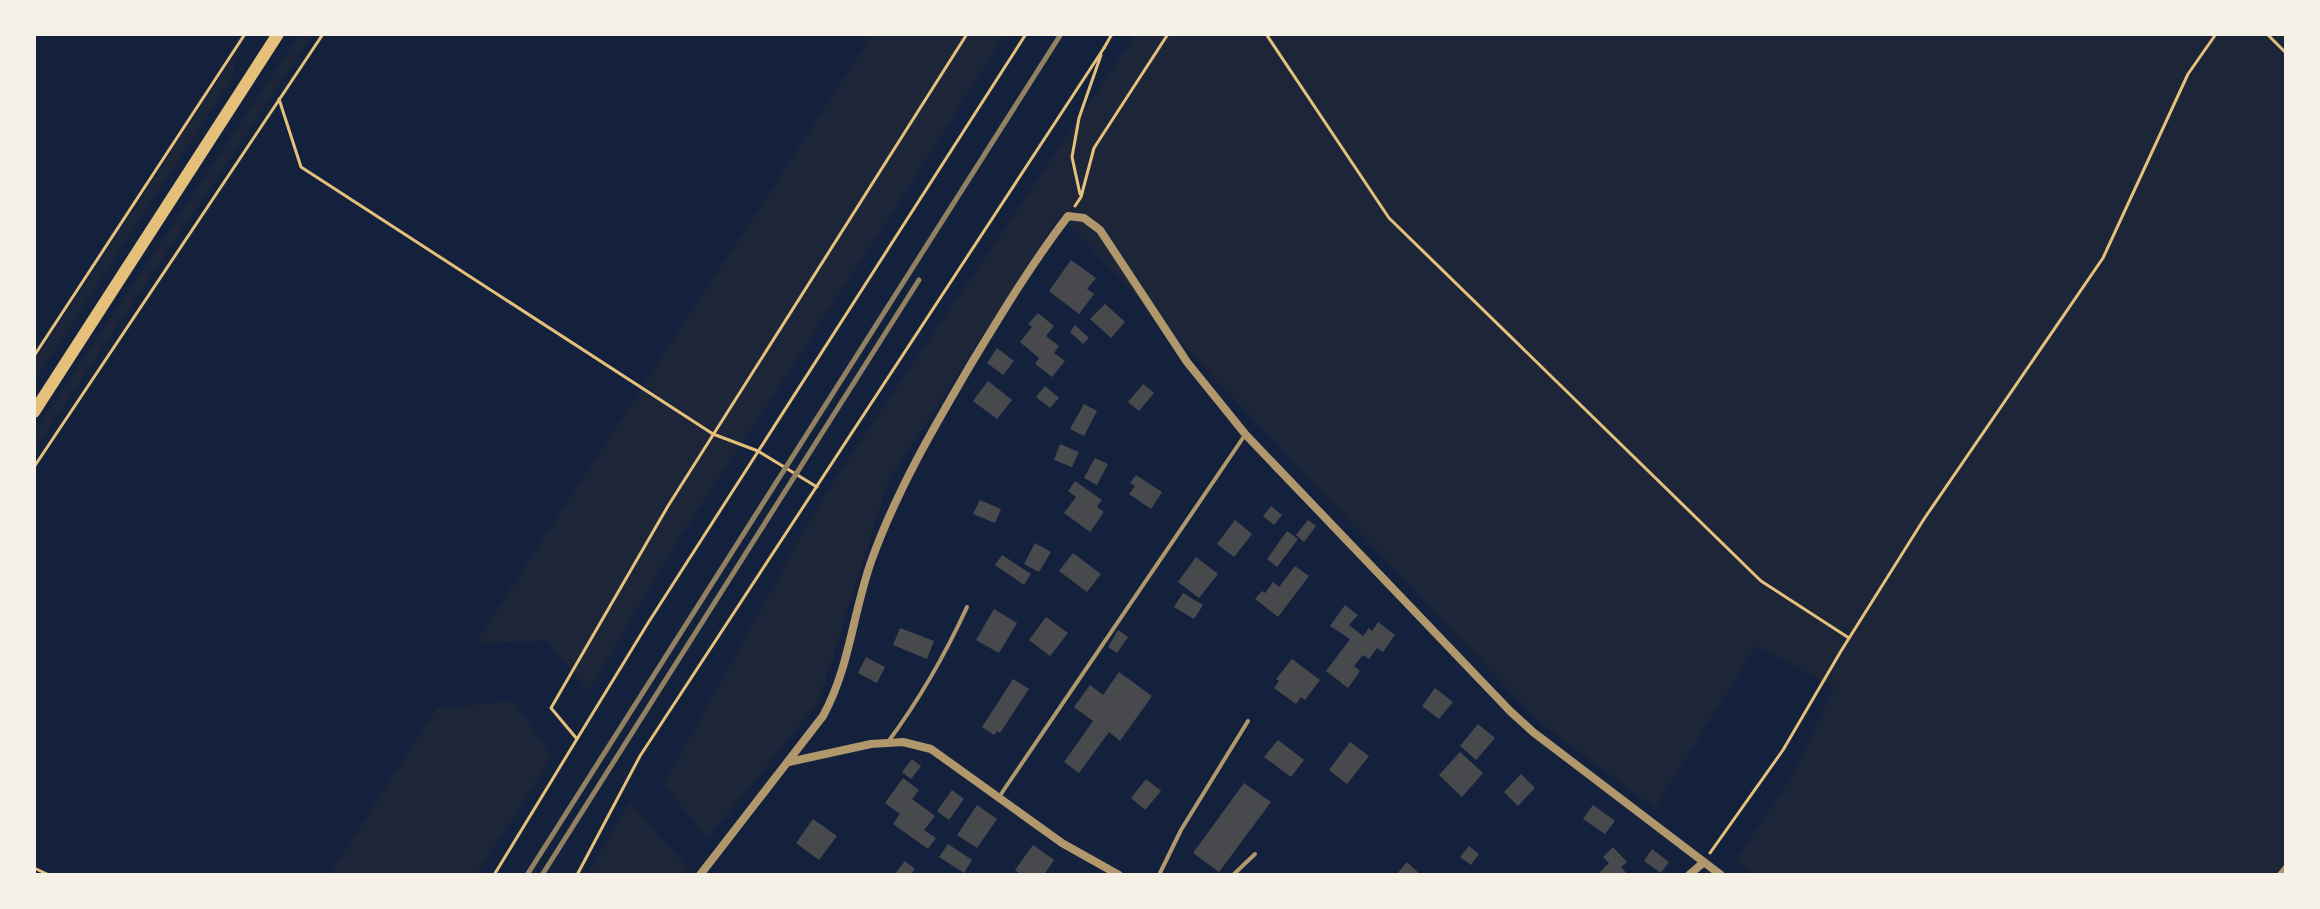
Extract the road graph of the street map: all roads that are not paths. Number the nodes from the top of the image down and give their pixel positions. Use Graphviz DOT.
graph roads {
  1 [pos="278,34"];
  2 [pos="34,412"];
  3 [pos="1246,435"];
  4 [pos="967,607"];
  5 [pos="1248,721"];
  6 [pos="886,743"];
  7 [pos="789,762"];
  8 [pos="999,797"];
  9 [pos="1255,854"];
  10 [pos="1704,862"];
  11 [pos="2286,869"];
  12 [pos="700,875"];
  13 [pos="1119,875"];
  14 [pos="1159,875"];
  15 [pos="1233,875"];
  16 [pos="1689,875"];
  17 [pos="1721,875"];
  18 [pos="2281,875"];
  1 -- 2 [label="main road"];
  3 -- 7 [label="street"];
  3 -- 8 [label="lane"];
  3 -- 10 [label="street"];
  4 -- 6 [label="lane"];
  5 -- 14 [label="lane"];
  6 -- 7 [label="street"];
  6 -- 8 [label="street"];
  7 -- 12 [label="street"];
  8 -- 13 [label="street"];
  9 -- 15 [label="lane"];
  10 -- 16 [label="street"];
  10 -- 17 [label="street"];
  11 -- 18 [label="street"];
}
